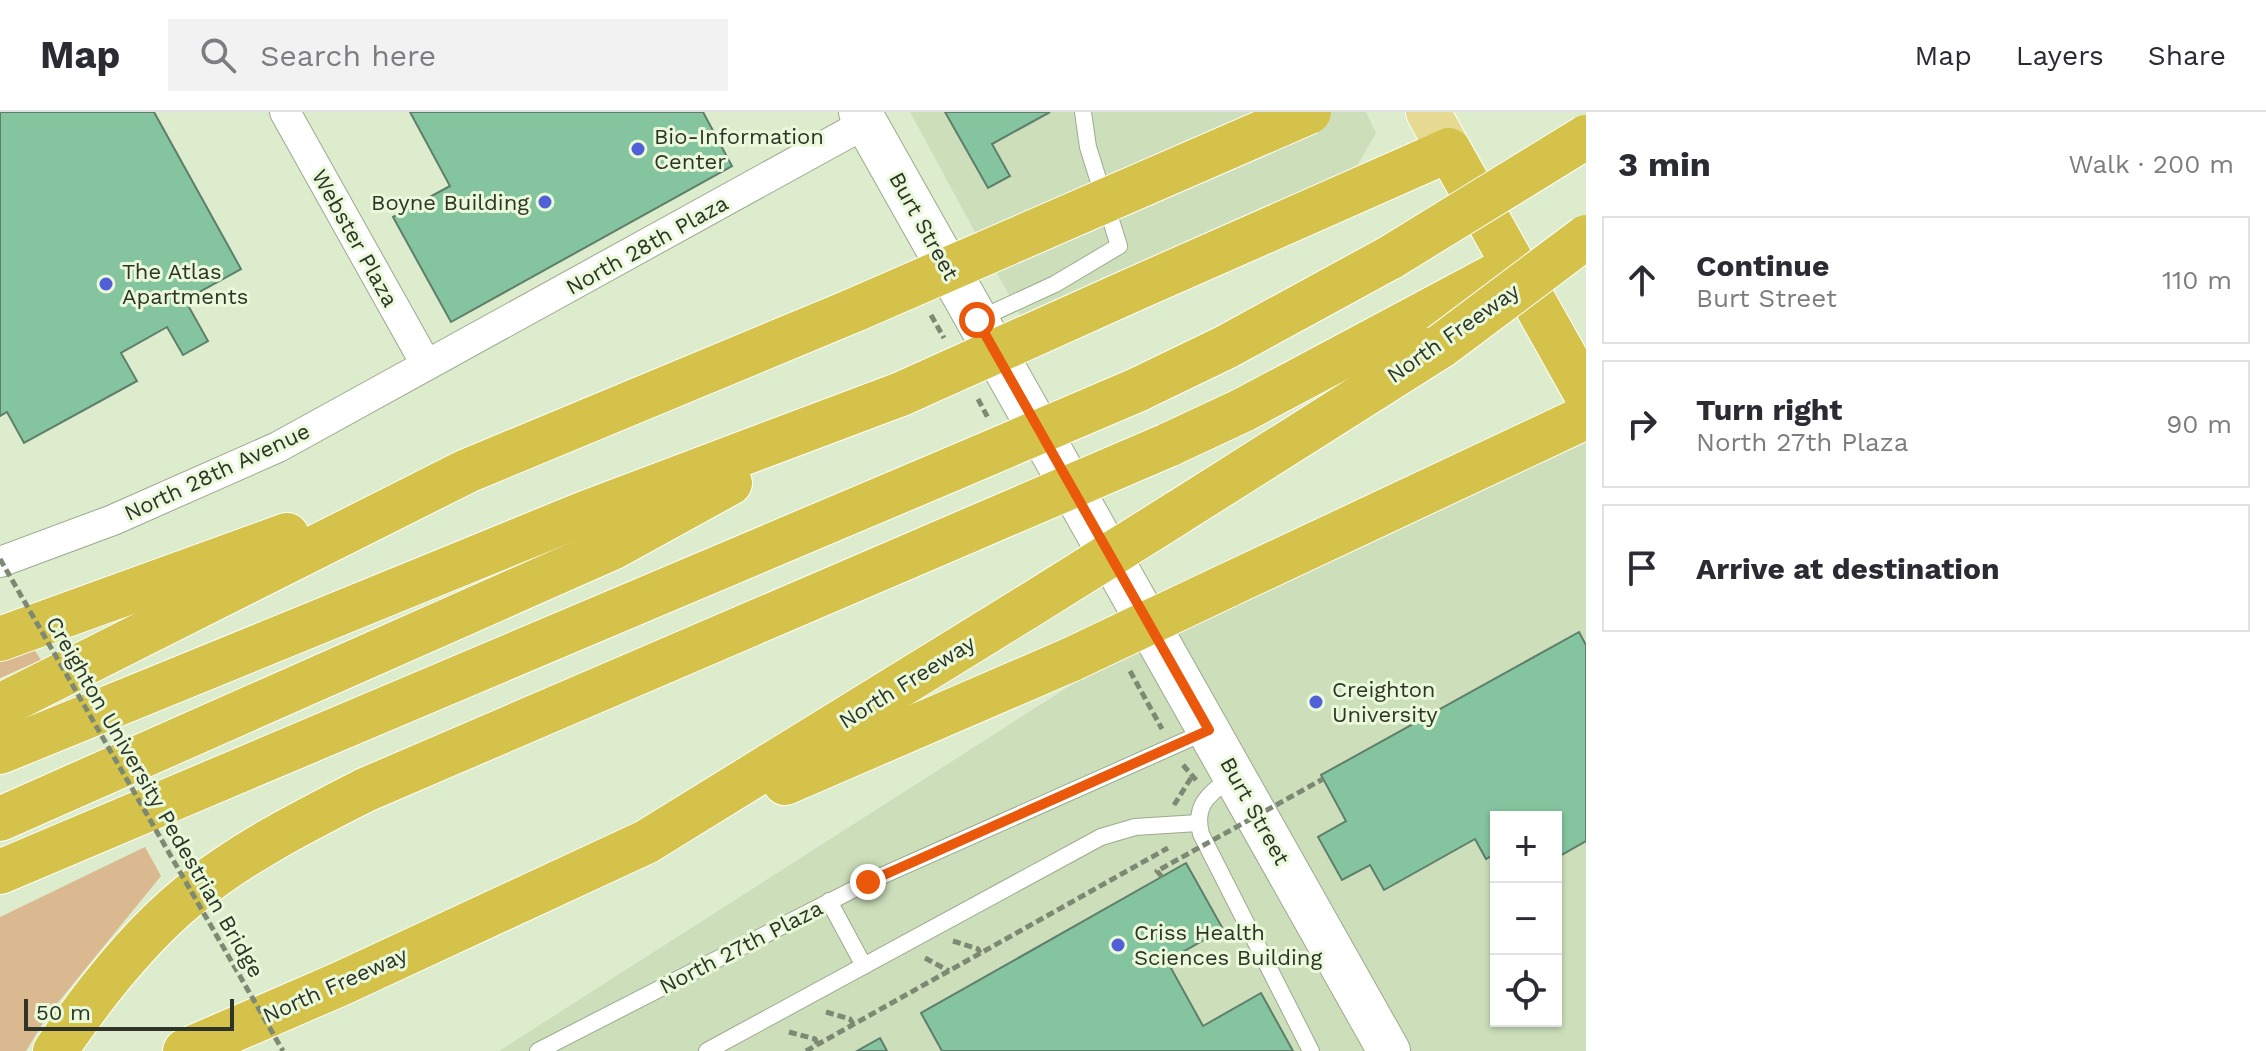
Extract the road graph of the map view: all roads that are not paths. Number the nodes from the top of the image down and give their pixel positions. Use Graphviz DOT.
graph roads {
  1 [pos="285,112"];
  2 [pos="1083,112"];
  3 [pos="1309,112"];
  4 [pos="1428,112"];
  5 [pos="863,117"];
  6 [pos="1586,137"];
  7 [pos="1449,150"];
  8 [pos="1586,228"];
  9 [pos="1586,237"];
  10 [pos="977,320"];
  11 [pos="1432,330"];
  12 [pos="426,364"];
  13 [pos="1584,393"];
  14 [pos="861,410"];
  15 [pos="467,471"];
  16 [pos="0,561"];
  17 [pos="0,639"];
  18 [pos="0,706"];
  19 [pos="1209,730"];
  20 [pos="0,752"];
  21 [pos="1234,775"];
  22 [pos="0,819"];
  23 [pos="1198,823"];
  24 [pos="646,842"];
  25 [pos="0,872"];
  26 [pos="829,901"];
  27 [pos="864,966"];
  28 [pos="55,1051"];
  29 [pos="185,1051"];
  30 [pos="538,1051"];
  31 [pos="707,1051"];
  32 [pos="1311,1051"];
  33 [pos="1389,1051"];
  1 -- 12 [label="street, Webster Plaza"];
  2 -- 10 [label="lane"];
  3 -- 15 [label="highway, bridge"];
  4 -- 7 [label="main road"];
  5 -- 10 [label="street, Burt Street"];
  5 -- 12 [label="street, North 28th Plaza"];
  6 -- 25 [label="highway, bridge"];
  7 -- 13 [label="highway"];
  7 -- 14 [label="highway, bridge"];
  8 -- 11 [label="highway, North Freeway"];
  9 -- 11 [label="highway, North Freeway, bridge"];
  10 -- 19 [label="street, Burt Street"];
  11 -- 24 [label="highway, North Freeway, bridge"];
  11 -- 28 [label="highway, bridge"];
  12 -- 16 [label="street, North 28th Avenue"];
  13 -- 24 [label="highway, bridge"];
  14 -- 20 [label="highway"];
  14 -- 22 [label="highway"];
  15 -- 17 [label="highway"];
  15 -- 18 [label="highway"];
  19 -- 21 [label="street, Burt Street"];
  19 -- 26 [label="lane, North 27th Plaza"];
  21 -- 23 [label="lane"];
  21 -- 33 [label="street, Burt Street"];
  23 -- 27 [label="lane"];
  23 -- 32 [label="lane"];
  24 -- 29 [label="highway, North Freeway"];
  26 -- 27 [label="lane"];
  26 -- 30 [label="lane, North 27th Plaza"];
  27 -- 31 [label="lane"];
}
